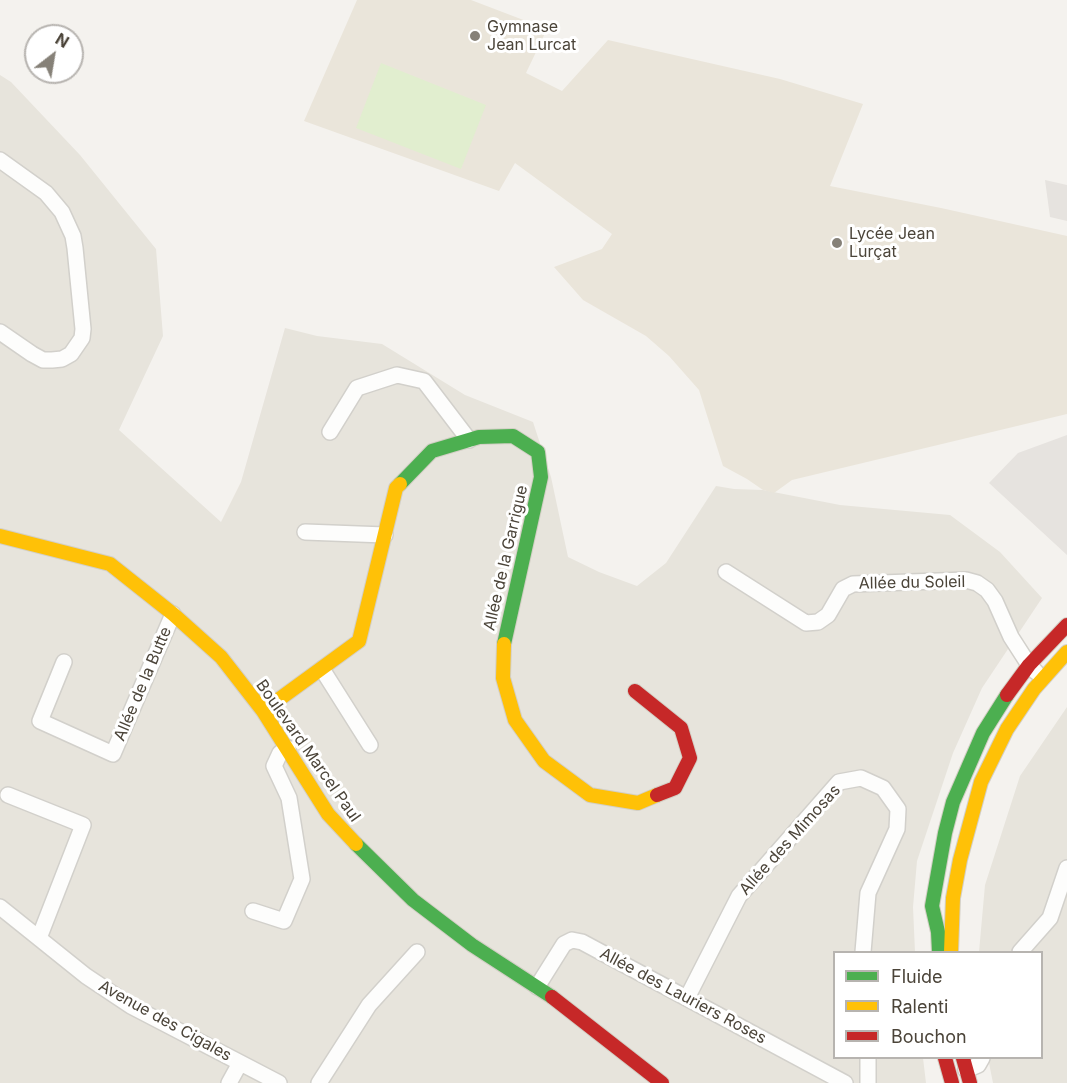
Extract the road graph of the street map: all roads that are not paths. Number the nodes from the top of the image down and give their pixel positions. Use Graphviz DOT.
graph roads {
  1 [pos="0,160"];
  2 [pos="0,332"];
  3 [pos="330,432"];
  4 [pos="469,440"];
  5 [pos="306,532"];
  6 [pos="385,535"];
  7 [pos="0,536"];
  8 [pos="726,572"];
  9 [pos="173,614"];
  10 [pos="1067,625"];
  11 [pos="1067,652"];
  12 [pos="64,662"];
  13 [pos="1029,665"];
  14 [pos="321,669"];
  15 [pos="1043,679"];
  16 [pos="635,691"];
  17 [pos="263,711"];
  18 [pos="370,745"];
  19 [pos="288,748"];
  20 [pos="8,795"];
  21 [pos="1067,868"];
  22 [pos="932,906"];
  23 [pos="0,907"];
  24 [pos="253,911"];
  25 [pos="39,938"];
  26 [pos="863,951"];
  27 [pos="932,951"];
  28 [pos="939,951"];
  29 [pos="951,951"];
  30 [pos="1021,951"];
  31 [pos="417,952"];
  32 [pos="537,987"];
  33 [pos="687,998"];
  34 [pos="868,1059"];
  35 [pos="945,1059"];
  36 [pos="953,1059"];
  37 [pos="981,1059"];
  38 [pos="240,1063"];
  39 [pos="964,1073"];
  40 [pos="229,1083"];
  41 [pos="279,1083"];
  42 [pos="319,1083"];
  43 [pos="663,1083"];
  44 [pos="845,1083"];
  45 [pos="868,1083"];
  46 [pos="952,1083"];
  1 -- 2 [label="street"];
  3 -- 4 [label="street"];
  4 -- 6 [label="street, Allée de la Garrigue"];
  4 -- 16 [label="street, Allée de la Garrigue"];
  5 -- 6 [label="street"];
  6 -- 14 [label="street, Allée de la Garrigue"];
  7 -- 9 [label="street, Boulevard Marcel Paul"];
  8 -- 13 [label="street, Allée du Soleil"];
  9 -- 12 [label="street, Allée de la Butte"];
  9 -- 17 [label="street, Boulevard Marcel Paul"];
  10 -- 13 [label="street"];
  11 -- 15 [label="street"];
  13 -- 15 [label="street, Allée du Soleil"];
  13 -- 22 [label="street"];
  14 -- 17 [label="street, Allée de la Garrigue"];
  14 -- 18 [label="street"];
  15 -- 29 [label="street"];
  17 -- 19 [label="street, Boulevard Marcel Paul"];
  19 -- 24 [label="street"];
  19 -- 32 [label="street, Boulevard Marcel Paul"];
  20 -- 25 [label="street"];
  21 -- 30 [label="street"];
  22 -- 27 [label="street"];
  22 -- 28 [label="street"];
  23 -- 25 [label="street, Avenue des Cigales"];
  25 -- 38 [label="street, Avenue des Cigales"];
  26 -- 33 [label="street, Allée des Mimosas"];
  31 -- 42 [label="street"];
  32 -- 33 [label="street, Allée des Lauriers Roses"];
  32 -- 43 [label="street, Boulevard Marcel Paul"];
  33 -- 44 [label="street, Allée des Lauriers Roses"];
  34 -- 45 [label="street"];
  35 -- 46 [label="street"];
  36 -- 39 [label="street"];
  37 -- 39 [label="street"];
  38 -- 40 [label="street"];
  38 -- 41 [label="street, Avenue des Cigales"];
}
